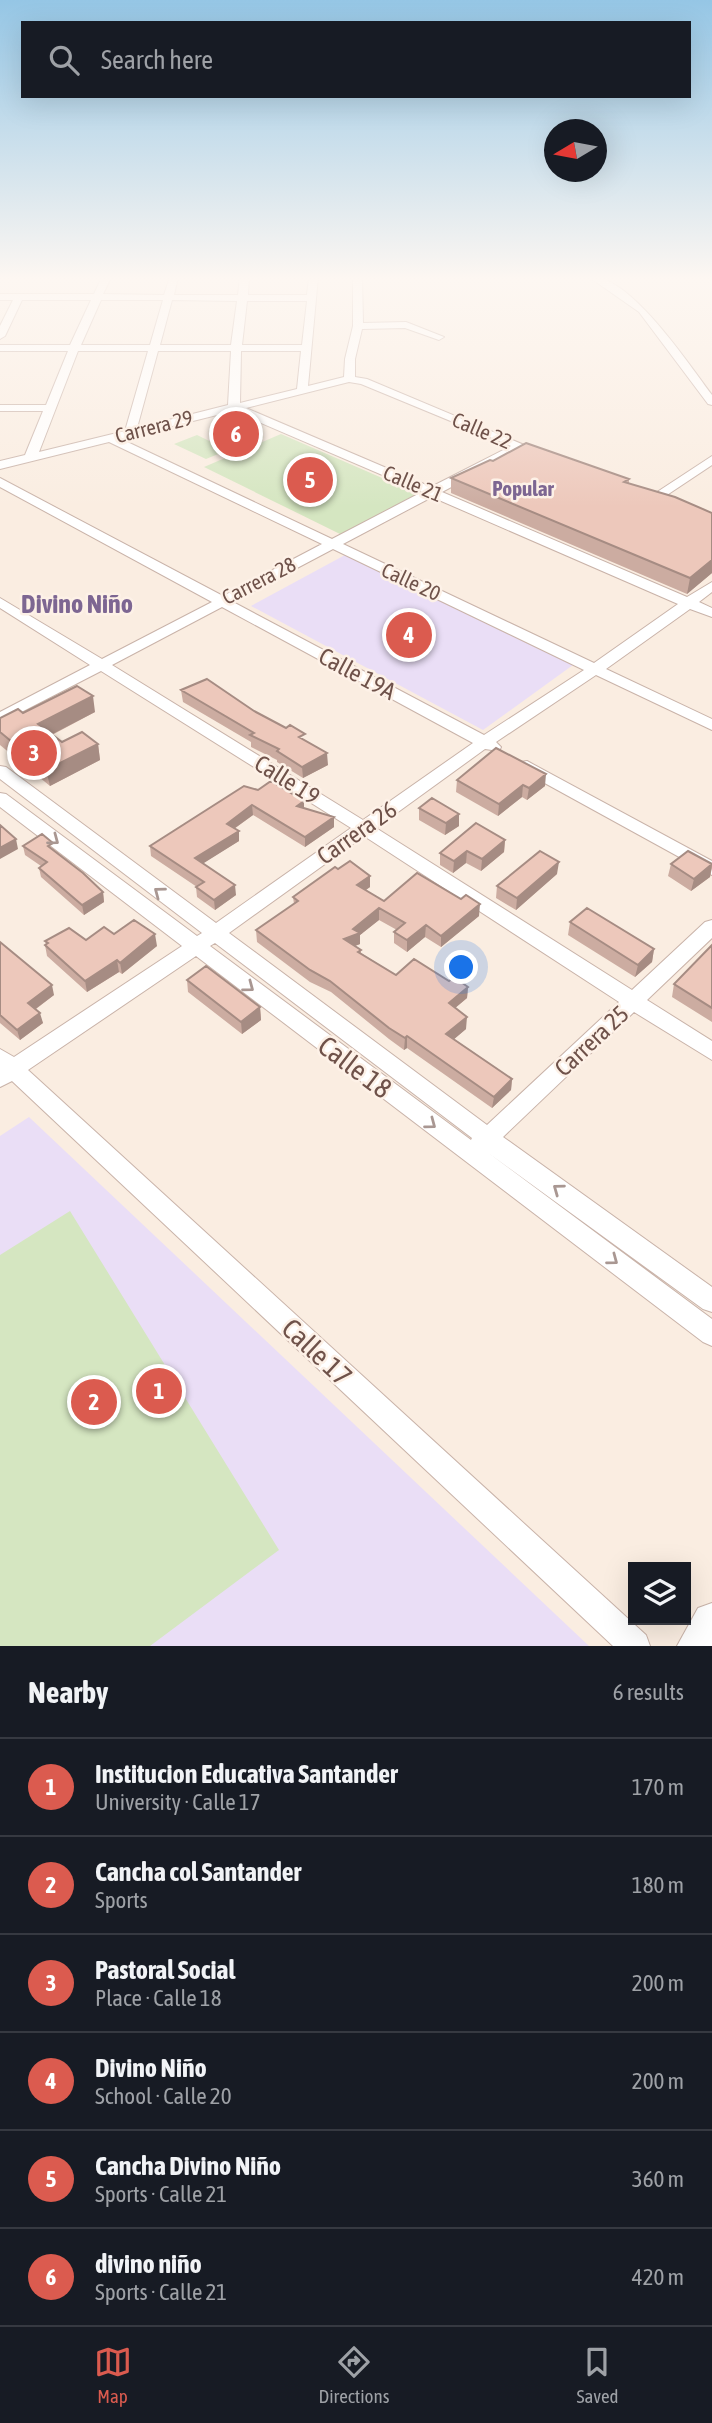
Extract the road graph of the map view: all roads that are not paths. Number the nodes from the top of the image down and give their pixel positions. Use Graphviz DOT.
graph roads {
  1 [pos="72,354"];
  2 [pos="152,354"];
  3 [pos="236,354"];
  4 [pos="305,354"];
  5 [pos="351,354"];
  6 [pos="675,354"];
  7 [pos="349,379"];
  8 [pos="302,391"];
  9 [pos="712,402"];
  10 [pos="234,407"];
  11 [pos="0,408"];
  12 [pos="51,408"];
  13 [pos="130,432"];
  14 [pos="110,438"];
  15 [pos="520,446"];
  16 [pos="31,456"];
  17 [pos="556,460"];
  18 [pos="712,460"];
  19 [pos="0,465"];
  20 [pos="0,482"];
  21 [pos="430,492"];
  22 [pos="639,492"];
  23 [pos="330,545"];
  24 [pos="712,586"];
  25 [pos="221,601"];
  26 [pos="0,602"];
  27 [pos="688,603"];
  28 [pos="712,613"];
  29 [pos="101,664"];
  30 [pos="594,670"];
  31 [pos="0,718"];
  32 [pos="712,725"];
  33 [pos="485,742"];
  34 [pos="0,771"];
  35 [pos="0,798"];
  36 [pos="364,828"];
  37 [pos="712,869"];
  38 [pos="712,927"];
  39 [pos="214,933"];
  40 [pos="195,947"];
  41 [pos="632,1003"];
  42 [pos="712,1052"];
  43 [pos="4,1068"];
  44 [pos="488,1138"];
  45 [pos="471,1154"];
  46 [pos="712,1301"];
  47 [pos="712,1334"];
  48 [pos="712,1622"];
  49 [pos="635,1646"];
  50 [pos="696,1646"];
  1 -- 12 [label="street"];
  2 -- 13 [label="street"];
  3 -- 10 [label="street"];
  4 -- 8 [label="street"];
  5 -- 7 [label="street"];
  6 -- 9 [label="street"];
  7 -- 8 [label="street, Carrera 29"];
  7 -- 15 [label="street, Calle 22"];
  8 -- 10 [label="street, Carrera 29"];
  10 -- 13 [label="street, Carrera 29"];
  10 -- 21 [label="street, Calle 21"];
  11 -- 12 [label="street"];
  12 -- 16 [label="street"];
  13 -- 14 [label="street, Carrera 29"];
  14 -- 16 [label="street, Carrera 29"];
  14 -- 23 [label="street, Calle 20"];
  15 -- 17 [label="street, Calle 22"];
  15 -- 21 [label="street, Carrera 28"];
  16 -- 19 [label="street, Carrera 29"];
  18 -- 22 [label="street"];
  20 -- 25 [label="street, Calle 19A"];
  21 -- 23 [label="street, Carrera 28"];
  21 -- 27 [label="street, Calle 21"];
  23 -- 25 [label="street, Carrera 28"];
  23 -- 30 [label="street, Calle 20"];
  24 -- 27 [label="street, Carrera 26"];
  25 -- 29 [label="street, Carrera 28"];
  25 -- 33 [label="street, Calle 19A"];
  26 -- 29 [label="street, Calle 19"];
  27 -- 28 [label="street, Calle 21"];
  27 -- 30 [label="street, Carrera 26"];
  29 -- 31 [label="street, Carrera 28"];
  29 -- 36 [label="street, Calle 19"];
  30 -- 32 [label="street, Calle 20"];
  30 -- 33 [label="street, Carrera 26"];
  33 -- 36 [label="street, Carrera 26"];
  33 -- 37 [label="street, Calle 19A"];
  39 -- 34 [label="street, Calle 18, one-way"];
  35 -- 40 [label="street, Calle 18, one-way"];
  36 -- 39 [label="street, Carrera 26"];
  36 -- 41 [label="street, Calle 19"];
  38 -- 41 [label="street, Carrera 25"];
  39 -- 40 [label="street, Carrera 26"];
  39 -- 44 [label="street, Calle 18"];
  40 -- 43 [label="street, Carrera 26"];
  40 -- 45 [label="street, Calle 18, one-way"];
  41 -- 42 [label="street, Calle 19"];
  41 -- 44 [label="street, Carrera 25"];
  43 -- 49 [label="street, Calle 17"];
  44 -- 45 [label="street, Carrera 25"];
  46 -- 44 [label="street, Calle 18, one-way"];
  45 -- 47 [label="street, Calle 18, one-way"];
  48 -- 50 [label="street"];
}
